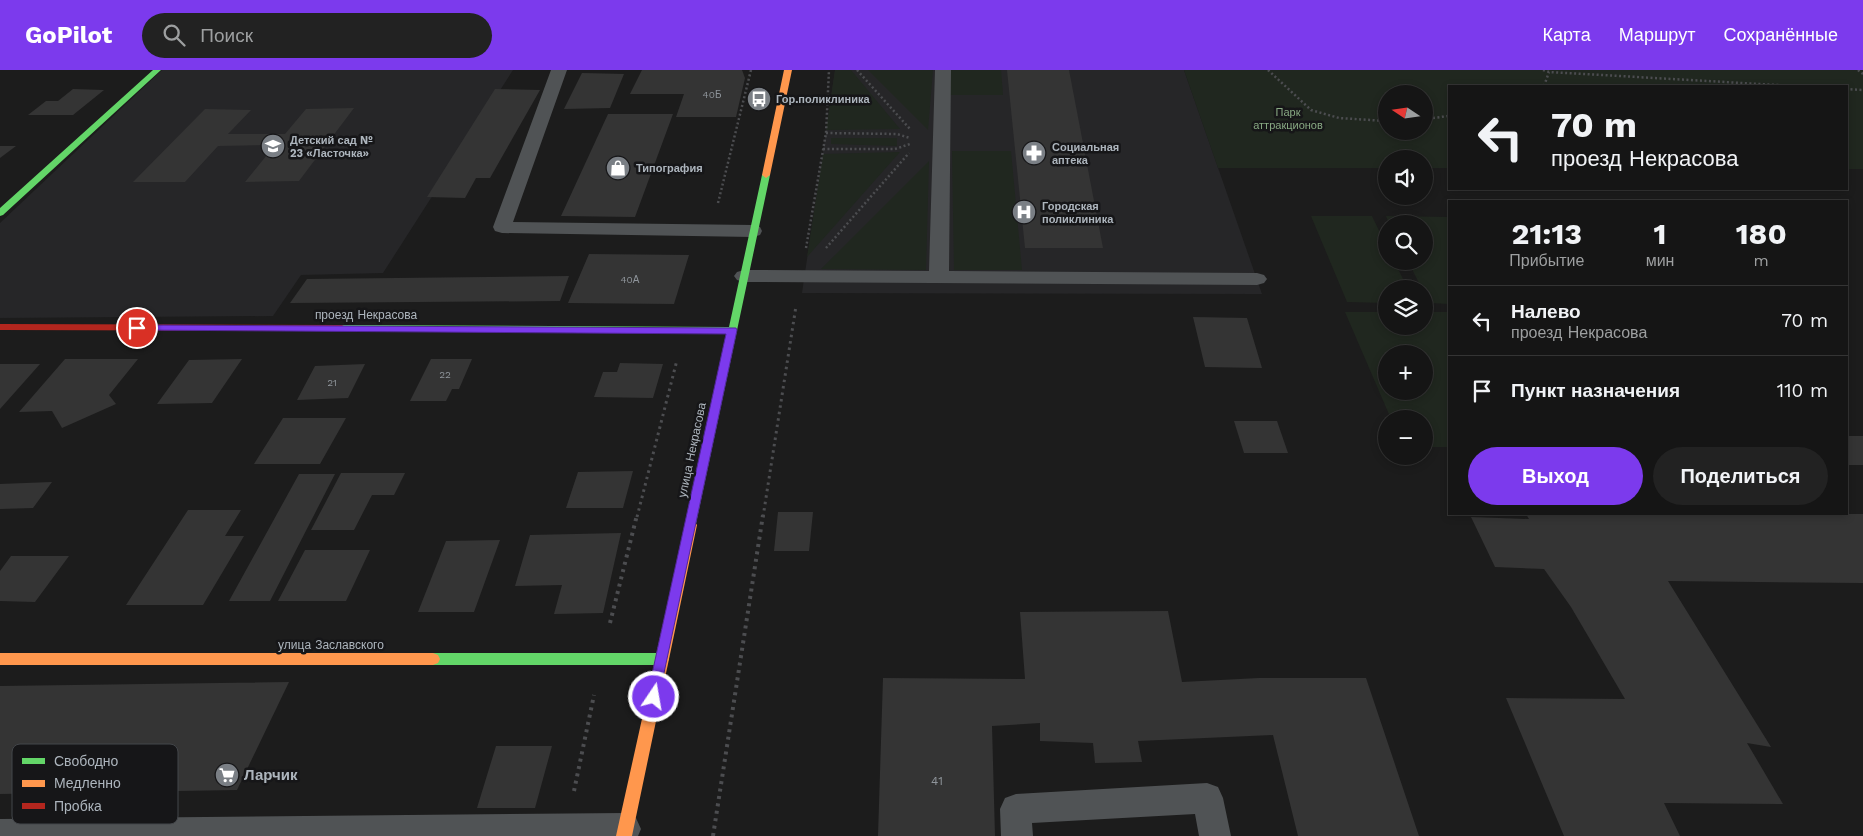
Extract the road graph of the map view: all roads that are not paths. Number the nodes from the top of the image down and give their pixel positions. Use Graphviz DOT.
graph roads {
  1 [pos="157,70"];
  2 [pos="559,70"];
  3 [pos="788,70"];
  4 [pos="943,70"];
  5 [pos="0,213"];
  6 [pos="753,231"];
  7 [pos="744,276"];
  8 [pos="939,277"];
  9 [pos="1257,279"];
  10 [pos="0,328"];
  11 [pos="732,330"];
  12 [pos="0,659"];
  13 [pos="662,659"];
  14 [pos="624,833"];
  15 [pos="0,835"];
  16 [pos="1017,836"];
  17 [pos="1214,836"];
  1 -- 5 [label="street"];
  2 -- 6 [label="lane"];
  3 -- 6 [label="street, улица Некрасова"];
  4 -- 8 [label="lane"];
  6 -- 7 [label="street, улица Некрасова"];
  7 -- 8 [label="lane"];
  7 -- 11 [label="street, улица Некрасова"];
  8 -- 9 [label="lane"];
  10 -- 11 [label="street, проезд Некрасова"];
  11 -- 13 [label="street, улица Некрасова"];
  12 -- 13 [label="street, улица Заславского"];
  13 -- 14 [label="street, улица Некрасова"];
  14 -- 15 [label="lane"];
  16 -- 17 [label="lane"];
}
